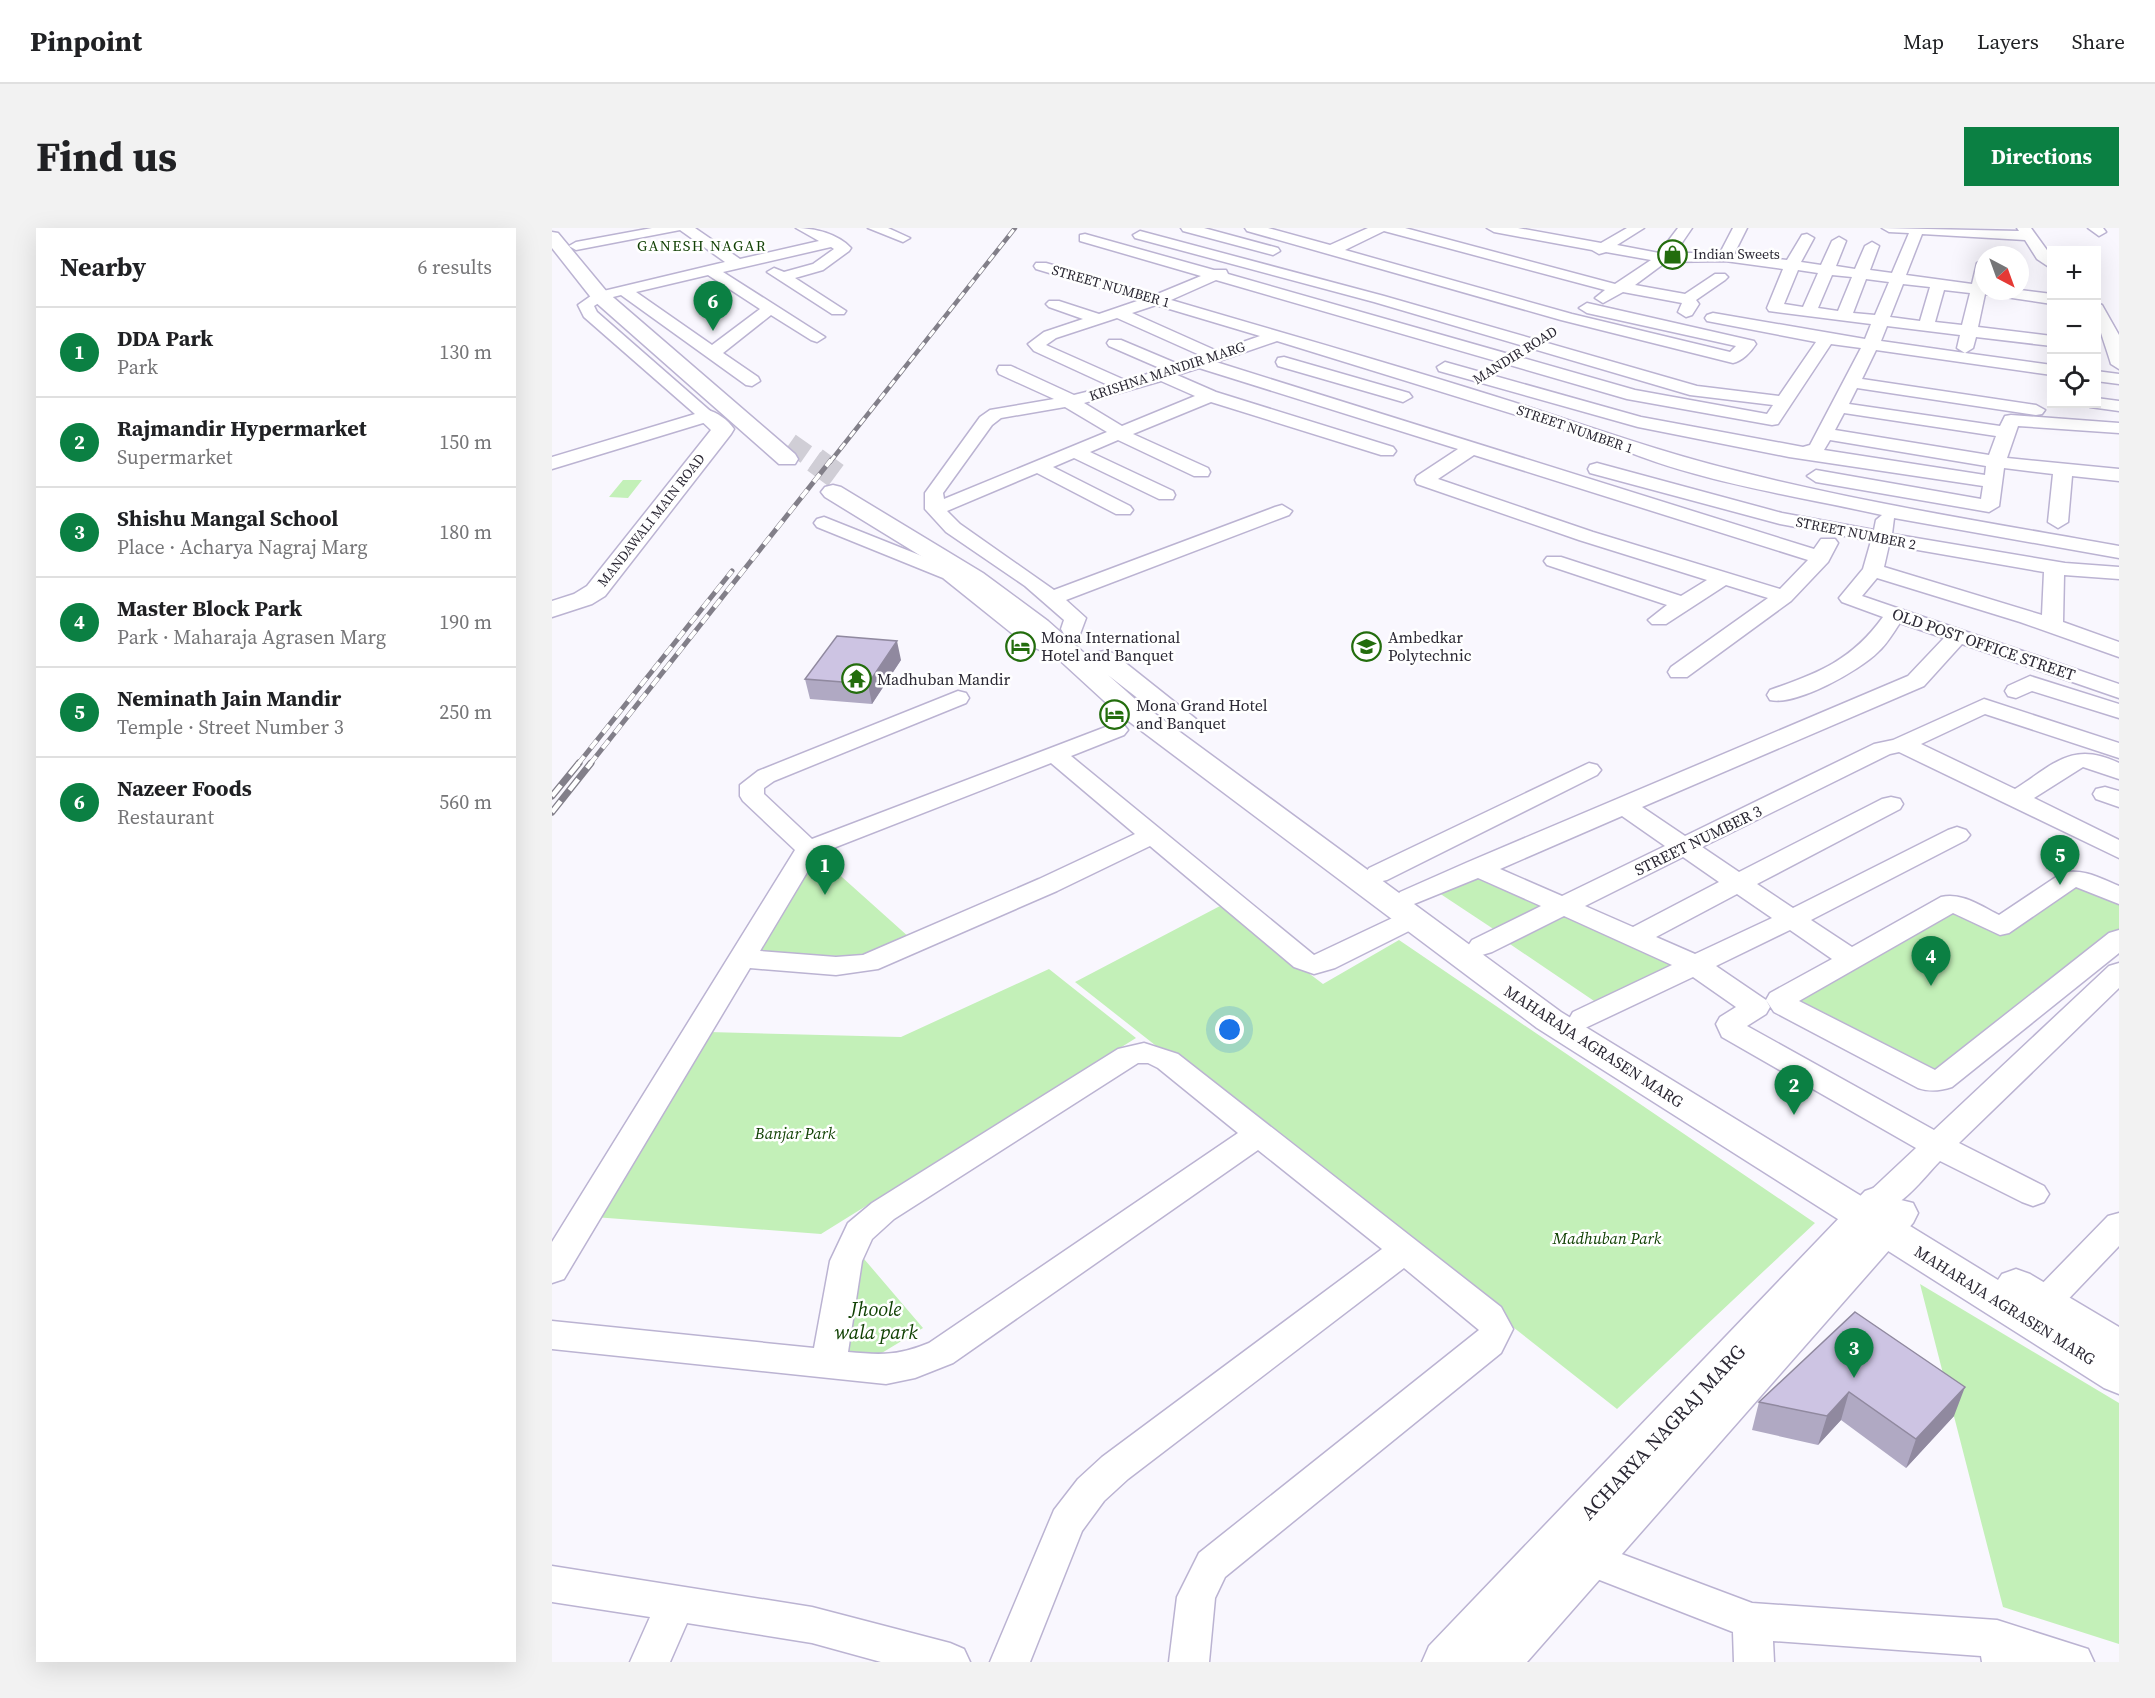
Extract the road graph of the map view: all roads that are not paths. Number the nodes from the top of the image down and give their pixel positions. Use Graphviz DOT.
graph roads {
  1 [pos="566,228"];
  2 [pos="675,228"];
  3 [pos="686,228"];
  4 [pos="803,228"];
  5 [pos="875,228"];
  6 [pos="1187,228"];
  7 [pos="1379,228"];
  8 [pos="1388,228"];
  9 [pos="1494,228"];
  10 [pos="1637,228"];
  11 [pos="1685,228"];
  12 [pos="1740,228"];
  13 [pos="1888,228"];
  14 [pos="659,229"];
  15 [pos="1260,229"];
  16 [pos="1917,230"];
  17 [pos="1124,231"];
  18 [pos="2026,232"];
  19 [pos="1332,234"];
  20 [pos="552,237"];
  21 [pos="903,238"];
  22 [pos="1085,238"];
  23 [pos="1807,238"];
  24 [pos="1239,240"];
  25 [pos="1297,240"];
  26 [pos="1354,240"];
  27 [pos="1839,241"];
  28 [pos="839,244"];
  29 [pos="576,246"];
  30 [pos="1377,246"];
  31 [pos="1604,246"];
  32 [pos="1872,246"];
  33 [pos="1332,250"];
  34 [pos="1279,252"];
  35 [pos="1640,252"];
  36 [pos="1211,253"];
  37 [pos="1725,257"];
  38 [pos="1664,258"];
  39 [pos="2047,259"];
  40 [pos="1069,260"];
  41 [pos="755,261"];
  42 [pos="1245,263"];
  43 [pos="737,264"];
  44 [pos="1041,266"];
  45 [pos="1792,266"];
  46 [pos="1827,270"];
  47 [pos="711,271"];
  48 [pos="1560,272"];
  49 [pos="1216,275"];
  50 [pos="1426,275"];
  51 [pos="1860,275"];
  52 [pos="782,277"];
  53 [pos="1720,277"];
  54 [pos="1896,280"];
  55 [pos="1596,282"];
  56 [pos="1942,284"];
  57 [pos="1619,288"];
  58 [pos="1975,289"];
  59 [pos="1178,290"];
  60 [pos="613,293"];
  61 [pos="1159,299"];
  62 [pos="1379,299"];
  63 [pos="1569,299"];
  64 [pos="1981,300"];
  65 [pos="2005,300"];
  66 [pos="2047,300"];
  67 [pos="1054,304"];
  68 [pos="1594,304"];
  69 [pos="2015,305"];
  70 [pos="1687,306"];
  71 [pos="1473,307"];
  72 [pos="771,308"];
  73 [pos="2101,308"];
  74 [pos="2119,309"];
  75 [pos="838,311"];
  76 [pos="1119,313"];
  77 [pos="1809,313"];
  78 [pos="1350,314"];
  79 [pos="2101,315"];
  80 [pos="1843,318"];
  81 [pos="1041,319"];
  82 [pos="1100,319"];
  83 [pos="1563,323"];
  84 [pos="1280,328"];
  85 [pos="1926,328"];
  86 [pos="1069,329"];
  87 [pos="1319,334"];
  88 [pos="817,337"];
  89 [pos="2012,337"];
  90 [pos="1824,338"];
  91 [pos="1966,340"];
  92 [pos="2047,340"];
  93 [pos="1115,343"];
  94 [pos="1533,345"];
  95 [pos="1634,351"];
  96 [pos="712,352"];
  97 [pos="1866,352"];
  98 [pos="1216,356"];
  99 [pos="2047,356"];
  100 [pos="2112,356"];
  101 [pos="1509,359"];
  102 [pos="1425,361"];
  103 [pos="1199,362"];
  104 [pos="1284,362"];
  105 [pos="1005,370"];
  106 [pos="2047,370"];
  107 [pos="1170,372"];
  108 [pos="1480,377"];
  109 [pos="2101,377"];
  110 [pos="2119,379"];
  111 [pos="1248,380"];
  112 [pos="752,381"];
  113 [pos="2047,385"];
  114 [pos="1126,387"];
  115 [pos="1458,390"];
  116 [pos="1210,396"];
  117 [pos="1403,397"];
  118 [pos="1070,401"];
  119 [pos="1782,401"];
  120 [pos="2047,404"];
  121 [pos="2101,404"];
  122 [pos="2119,406"];
  123 [pos="1837,407"];
  124 [pos="693,410"];
  125 [pos="1772,420"];
  126 [pos="630,421"];
  127 [pos="2119,428"];
  128 [pos="1120,433"];
  129 [pos="1689,433"];
  130 [pos="1824,434"];
  131 [pos="1759,446"];
  132 [pos="2001,446"];
  133 [pos="552,448"];
  134 [pos="1472,448"];
  135 [pos="788,451"];
  136 [pos="1075,452"];
  137 [pos="1387,452"];
  138 [pos="1806,453"];
  139 [pos="2109,456"];
  140 [pos="552,463"];
  141 [pos="1039,467"];
  142 [pos="1597,469"];
  143 [pos="2063,469"];
  144 [pos="1202,472"];
  145 [pos="2119,475"];
  146 [pos="1993,482"];
  147 [pos="836,484"];
  148 [pos="1166,495"];
  149 [pos="935,509"];
  150 [pos="1123,510"];
  151 [pos="1282,511"];
  152 [pos="1889,511"];
  153 [pos="2058,522"];
  154 [pos="824,523"];
  155 [pos="1834,529"];
  156 [pos="1882,537"];
  157 [pos="2119,552"];
  158 [pos="1966,554"];
  159 [pos="1821,558"];
  160 [pos="1554,561"];
  161 [pos="2054,568"];
  162 [pos="1873,570"];
  163 [pos="2119,573"];
  164 [pos="1723,578"];
  165 [pos="1782,596"];
  166 [pos="1954,596"];
  167 [pos="1051,598"];
  168 [pos="1684,603"];
  169 [pos="552,609"];
  170 [pos="1896,614"];
  171 [pos="1659,620"];
  172 [pos="2052,624"];
  173 [pos="1929,625"];
  174 [pos="1958,635"];
  175 [pos="2119,650"];
  176 [pos="1085,655"];
  177 [pos="1679,672"];
  178 [pos="2016,691"];
  179 [pos="2119,691"];
  180 [pos="1778,695"];
  181 [pos="958,698"];
  182 [pos="2119,711"];
  183 [pos="1116,730"];
  184 [pos="1908,748"];
  185 [pos="2119,751"];
  186 [pos="1054,754"];
  187 [pos="1589,770"];
  188 [pos="2119,772"];
  189 [pos="2016,799"];
  190 [pos="1891,804"];
  191 [pos="1622,805"];
  192 [pos="1153,835"];
  193 [pos="1957,835"];
  194 [pos="1684,847"];
  195 [pos="808,849"];
  196 [pos="2119,850"];
  197 [pos="1477,868"];
  198 [pos="1378,874"];
  199 [pos="1737,882"];
  200 [pos="2119,896"];
  201 [pos="1565,906"];
  202 [pos="1410,909"];
  203 [pos="1792,918"];
  204 [pos="1634,937"];
  205 [pos="2119,939"];
  206 [pos="742,958"];
  207 [pos="1851,959"];
  208 [pos="1492,962"];
  209 [pos="1694,964"];
  210 [pos="2119,972"];
  211 [pos="1583,1019"];
  212 [pos="1259,1134"];
  213 [pos="1936,1145"];
  214 [pos="2033,1194"];
  215 [pos="1881,1215"];
  216 [pos="2119,1225"];
  217 [pos="1404,1250"];
  218 [pos="552,1270"];
  219 [pos="2045,1302"];
  220 [pos="552,1335"];
  221 [pos="2119,1348"];
  222 [pos="829,1364"];
  223 [pos="2119,1376"];
  224 [pos="1587,1558"];
  225 [pos="552,1584"];
  226 [pos="676,1604"];
  227 [pos="1752,1621"];
  228 [pos="2000,1651"];
  229 [pos="650,1662"];
  230 [pos="950,1662"];
  231 [pos="1010,1662"];
  232 [pos="1189,1662"];
  233 [pos="1446,1662"];
  234 [pos="1495,1662"];
  235 [pos="1754,1662"];
  236 [pos="2074,1662"];
  1 -- 29 [label="main road"];
  2 -- 14 [label="street"];
  3 -- 43 [label="street"];
  4 -- 28 [label="street"];
  5 -- 21 [label="street"];
  6 -- 24 [label="street"];
  7 -- 26 [label="street"];
  8 -- 48 [label="street"];
  9 -- 31 [label="street"];
  10 -- 31 [label="street"];
  11 -- 38 [label="street"];
  12 -- 37 [label="street"];
  13 -- 16 [label="street"];
  14 -- 29 [label="street"];
  15 -- 24 [label="street"];
  15 -- 25 [label="street"];
  16 -- 18 [label="street"];
  16 -- 54 [label="street"];
  17 -- 36 [label="street"];
  18 -- 39 [label="street"];
  19 -- 26 [label="street"];
  20 -- 60 [label="main road"];
  22 -- 49 [label="street"];
  23 -- 45 [label="street"];
  24 -- 34 [label="street"];
  24 -- 36 [label="street"];
  25 -- 33 [label="street"];
  25 -- 34 [label="street"];
  26 -- 30 [label="street"];
  26 -- 33 [label="street"];
  27 -- 46 [label="street"];
  28 -- 41 [label="street"];
  28 -- 52 [label="street"];
  29 -- 60 [label="main road"];
  31 -- 35 [label="street"];
  31 -- 48 [label="street"];
  32 -- 51 [label="street"];
  33 -- 50 [label="street"];
  34 -- 42 [label="street"];
  35 -- 38 [label="street"];
  35 -- 55 [label="street"];
  36 -- 42 [label="street"];
  37 -- 38 [label="street"];
  37 -- 45 [label="street"];
  38 -- 57 [label="street"];
  40 -- 59 [label="street"];
  41 -- 43 [label="street"];
  41 -- 52 [label="street"];
  42 -- 49 [label="street"];
  42 -- 62 [label="street"];
  43 -- 47 [label="street"];
  44 -- 61 [label="street, STREET NUMBER 1"];
  45 -- 46 [label="street"];
  45 -- 77 [label="street"];
  46 -- 51 [label="street"];
  46 -- 77 [label="street"];
  47 -- 60 [label="street"];
  47 -- 72 [label="street"];
  48 -- 55 [label="street"];
  49 -- 59 [label="street"];
  49 -- 78 [label="street"];
  50 -- 62 [label="street"];
  50 -- 83 [label="street"];
  51 -- 54 [label="street"];
  51 -- 80 [label="street"];
  52 -- 75 [label="street"];
  53 -- 70 [label="street"];
  54 -- 56 [label="street"];
  54 -- 97 [label="street"];
  55 -- 57 [label="street"];
  56 -- 58 [label="street"];
  56 -- 85 [label="street"];
  57 -- 68 [label="street"];
  57 -- 70 [label="street"];
  59 -- 61 [label="street"];
  59 -- 84 [label="street"];
  60 -- 96 [label="street"];
  60 -- 124 [label="street"];
  60 -- 135 [label="main road"];
  61 -- 76 [label="street"];
  61 -- 84 [label="street, STREET NUMBER 1"];
  62 -- 78 [label="street"];
  62 -- 94 [label="street"];
  63 -- 68 [label="street"];
  64 -- 91 [label="street"];
  65 -- 69 [label="street"];
  66 -- 69 [label="street"];
  67 -- 82 [label="street"];
  68 -- 70 [label="street"];
  68 -- 83 [label="street"];
  68 -- 83 [label="street"];
  69 -- 89 [label="street"];
  70 -- 90 [label="street"];
  71 -- 83 [label="street"];
  72 -- 88 [label="street"];
  72 -- 96 [label="street"];
  73 -- 74 [label="street"];
  76 -- 82 [label="street"];
  76 -- 98 [label="street"];
  77 -- 80 [label="street"];
  78 -- 87 [label="street"];
  78 -- 101 [label="street"];
  79 -- 100 [label="street"];
  80 -- 97 [label="street"];
  81 -- 86 [label="street"];
  82 -- 86 [label="street"];
  83 -- 94 [label="street, MANDIR ROAD"];
  83 -- 95 [label="street"];
  84 -- 87 [label="street, STREET NUMBER 1"];
  84 -- 98 [label="street, KRISHNA MANDIR MARG"];
  85 -- 91 [label="street"];
  85 -- 97 [label="street"];
  86 -- 114 [label="street"];
  87 -- 104 [label="street"];
  87 -- 115 [label="street, STREET NUMBER 1"];
  89 -- 91 [label="street"];
  89 -- 92 [label="street"];
  90 -- 97 [label="street"];
  90 -- 119 [label="street"];
  91 -- 97 [label="street"];
  91 -- 99 [label="street"];
  93 -- 107 [label="street"];
  94 -- 101 [label="street, MANDIR ROAD"];
  94 -- 119 [label="street"];
  96 -- 112 [label="street"];
  97 -- 106 [label="street"];
  97 -- 113 [label="street"];
  97 -- 120 [label="street"];
  97 -- 123 [label="street"];
  98 -- 103 [label="street, KRISHNA MANDIR MARG"];
  101 -- 108 [label="street, MANDIR ROAD"];
  101 -- 125 [label="street"];
  102 -- 108 [label="street"];
  103 -- 107 [label="street, KRISHNA MANDIR MARG"];
  103 -- 111 [label="street"];
  104 -- 111 [label="street"];
  104 -- 117 [label="street"];
  105 -- 118 [label="street"];
  107 -- 114 [label="street, KRISHNA MANDIR MARG"];
  107 -- 116 [label="street"];
  108 -- 115 [label="street, MANDIR ROAD"];
  108 -- 129 [label="street"];
  109 -- 110 [label="street"];
  111 -- 116 [label="street"];
  111 -- 134 [label="street"];
  114 -- 118 [label="street, KRISHNA MANDIR MARG"];
  115 -- 152 [label="street, STREET NUMBER 1"];
  116 -- 128 [label="street"];
  116 -- 137 [label="street"];
  118 -- 128 [label="street"];
  118 -- 149 [label="street, KRISHNA MANDIR MARG"];
  119 -- 125 [label="street"];
  121 -- 122 [label="street"];
  123 -- 130 [label="street"];
  123 -- 132 [label="street"];
  124 -- 126 [label="street"];
  124 -- 133 [label="street"];
  124 -- 140 [label="street"];
  124 -- 169 [label="main road, MANDAWALI MAIN ROAD"];
  125 -- 131 [label="street"];
  127 -- 132 [label="street"];
  128 -- 136 [label="street"];
  128 -- 144 [label="street"];
  129 -- 131 [label="street"];
  129 -- 146 [label="street"];
  130 -- 132 [label="street"];
  130 -- 138 [label="street"];
  131 -- 138 [label="street"];
  132 -- 139 [label="street"];
  132 -- 143 [label="street"];
  132 -- 146 [label="street"];
  134 -- 159 [label="street"];
  134 -- 164 [label="street"];
  136 -- 141 [label="street"];
  136 -- 148 [label="street"];
  138 -- 146 [label="street"];
  141 -- 149 [label="street"];
  141 -- 150 [label="street"];
  142 -- 155 [label="street, STREET NUMBER 2"];
  143 -- 145 [label="street"];
  143 -- 153 [label="street"];
  147 -- 176 [label="main road"];
  149 -- 167 [label="street"];
  151 -- 167 [label="street"];
  152 -- 156 [label="street"];
  152 -- 157 [label="street, STREET NUMBER 1"];
  154 -- 176 [label="street"];
  155 -- 156 [label="street, STREET NUMBER 2"];
  155 -- 159 [label="street"];
  156 -- 158 [label="street, STREET NUMBER 2"];
  156 -- 162 [label="street"];
  158 -- 161 [label="street, STREET NUMBER 2"];
  158 -- 166 [label="street"];
  159 -- 165 [label="street"];
  160 -- 168 [label="street"];
  161 -- 163 [label="street, STREET NUMBER 2"];
  161 -- 172 [label="street"];
  162 -- 166 [label="street"];
  162 -- 170 [label="street, OLD POST OFFICE STREET"];
  164 -- 165 [label="street"];
  164 -- 168 [label="street"];
  165 -- 177 [label="street"];
  166 -- 172 [label="street"];
  166 -- 173 [label="street"];
  167 -- 176 [label="street"];
  168 -- 171 [label="street"];
  170 -- 173 [label="street, OLD POST OFFICE STREET"];
  170 -- 180 [label="street"];
  172 -- 175 [label="street"];
  173 -- 174 [label="street, OLD POST OFFICE STREET"];
  174 -- 179 [label="street, OLD POST OFFICE STREET"];
  174 -- 191 [label="street"];
  176 -- 198 [label="main road, MAHARAJA AGRASEN MARG"];
  176 -- 202 [label="main road, MAHARAJA AGRASEN MARG"];
  178 -- 182 [label="street"];
  181 -- 195 [label="street"];
  183 -- 186 [label="street"];
  184 -- 185 [label="street, STREET NUMBER 3"];
  184 -- 189 [label="street"];
  184 -- 194 [label="street, STREET NUMBER 3"];
  186 -- 192 [label="street"];
  186 -- 195 [label="street"];
  187 -- 198 [label="street"];
  188 -- 189 [label="street"];
  189 -- 196 [label="street"];
  190 -- 199 [label="street"];
  191 -- 194 [label="street"];
  191 -- 197 [label="street"];
  192 -- 202 [label="street"];
  192 -- 206 [label="street"];
  193 -- 203 [label="street"];
  194 -- 199 [label="street"];
  194 -- 201 [label="street, STREET NUMBER 3"];
  195 -- 206 [label="street"];
  197 -- 201 [label="street"];
  197 -- 202 [label="street"];
  198 -- 202 [label="main road, MAHARAJA AGRASEN MARG"];
  199 -- 203 [label="street"];
  199 -- 204 [label="street"];
  200 -- 207 [label="street"];
  201 -- 204 [label="street"];
  201 -- 208 [label="street, STREET NUMBER 3"];
  202 -- 208 [label="main road, MAHARAJA AGRASEN MARG"];
  203 -- 207 [label="street"];
  203 -- 209 [label="street"];
  204 -- 209 [label="street"];
  205 -- 207 [label="street"];
  206 -- 218 [label="street"];
  208 -- 211 [label="main road, MAHARAJA AGRASEN MARG"];
  208 -- 215 [label="main road, MAHARAJA AGRASEN MARG"];
  209 -- 211 [label="street"];
  209 -- 213 [label="street"];
  210 -- 213 [label="street"];
  211 -- 215 [label="main road, MAHARAJA AGRASEN MARG"];
  212 -- 217 [label="street"];
  212 -- 222 [label="street"];
  212 -- 222 [label="street"];
  213 -- 214 [label="street"];
  213 -- 215 [label="street"];
  215 -- 219 [label="main road, MAHARAJA AGRASEN MARG"];
  215 -- 223 [label="main road, MAHARAJA AGRASEN MARG"];
  215 -- 224 [label="main road, ACHARYA NAGRAJ MARG"];
  215 -- 233 [label="main road, ACHARYA NAGRAJ MARG"];
  216 -- 219 [label="street"];
  217 -- 231 [label="street"];
  217 -- 232 [label="street"];
  219 -- 221 [label="main road, MAHARAJA AGRASEN MARG"];
  220 -- 222 [label="street"];
  224 -- 227 [label="street"];
  224 -- 234 [label="main road, ACHARYA NAGRAJ MARG"];
  225 -- 226 [label="street"];
  226 -- 229 [label="street"];
  226 -- 230 [label="street"];
  227 -- 228 [label="street"];
  227 -- 235 [label="street"];
  228 -- 236 [label="street"];
}
